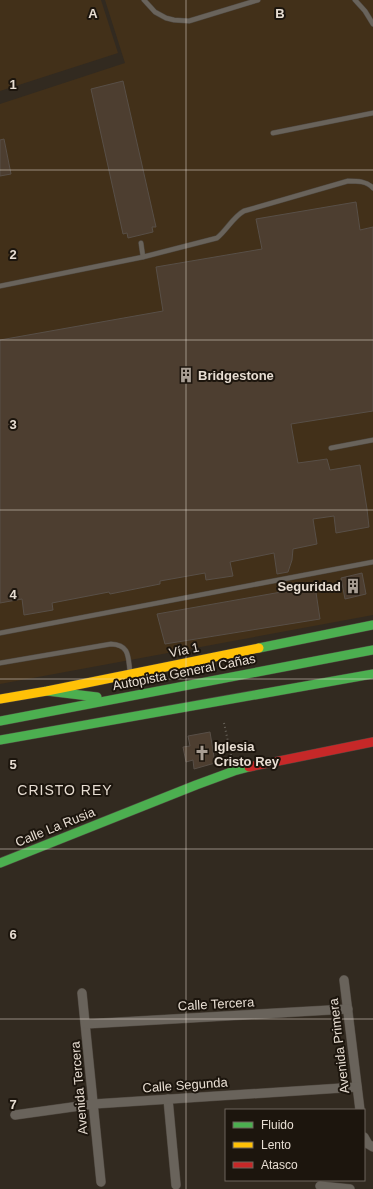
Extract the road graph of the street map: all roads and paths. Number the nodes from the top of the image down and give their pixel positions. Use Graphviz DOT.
graph roads {
  1 [pos="144,0"];
  2 [pos="258,0"];
  3 [pos="355,0"];
  4 [pos="373,24"];
  5 [pos="373,113"];
  6 [pos="273,133"];
  7 [pos="373,188"];
  8 [pos="141,243"];
  9 [pos="143,257"];
  10 [pos="0,286"];
  11 [pos="373,440"];
  12 [pos="331,448"];
  13 [pos="373,562"];
  14 [pos="373,625"];
  15 [pos="0,633"];
  16 [pos="373,650"];
  17 [pos="0,663"];
  18 [pos="131,674"];
  19 [pos="373,674"];
  20 [pos="47,691"];
  21 [pos="0,699"];
  22 [pos="116,699"];
  23 [pos="0,721"];
  24 [pos="224,723"];
  25 [pos="0,740"];
  26 [pos="373,742"];
  27 [pos="234,771"];
  28 [pos="0,863"];
  29 [pos="344,980"];
  30 [pos="82,993"];
  31 [pos="348,1009"];
  32 [pos="86,1024"];
  33 [pos="357,1087"];
  34 [pos="168,1099"];
  35 [pos="94,1104"];
  36 [pos="360,1109"];
  37 [pos="15,1115"];
  38 [pos="101,1182"];
  39 [pos="176,1186"];
  40 [pos="320,1186"];
  41 [pos="350,1189"];
  1 -- 2 [label="lane"];
  3 -- 4 [label="lane"];
  5 -- 6 [label="lane"];
  7 -- 9 [label="lane"];
  8 -- 9 [label="lane"];
  9 -- 10 [label="lane"];
  11 -- 12 [label="lane"];
  13 -- 15 [label="lane"];
  14 -- 18 [label="main road, Vía 1"];
  16 -- 22 [label="main road, Autopista General Cañas"];
  17 -- 18 [label="lane"];
  18 -- 20 [label="main road, Vía 1"];
  19 -- 25 [label="main road"];
  20 -- 21 [label="main road, Vía 1"];
  20 -- 22 [label="main road"];
  22 -- 23 [label="main road, Autopista General Cañas"];
  24 -- 27 [label="path"];
  26 -- 27 [label="main road, Calle La Rusia"];
  27 -- 28 [label="main road, Calle La Rusia"];
  29 -- 31 [label="street, Avenida Primera"];
  30 -- 32 [label="street, Avenida Tercera"];
  31 -- 32 [label="street, Calle Tercera"];
  31 -- 33 [label="street, Avenida Primera"];
  32 -- 35 [label="street, Avenida Tercera"];
  33 -- 34 [label="street, Calle Segunda"];
  33 -- 36 [label="street, Avenida Primera"];
  34 -- 35 [label="street, Calle Segunda"];
  34 -- 39 [label="street"];
  35 -- 37 [label="street, Calle Segunda"];
  35 -- 38 [label="street, Avenida Tercera"];
  40 -- 41 [label="street"];
}
